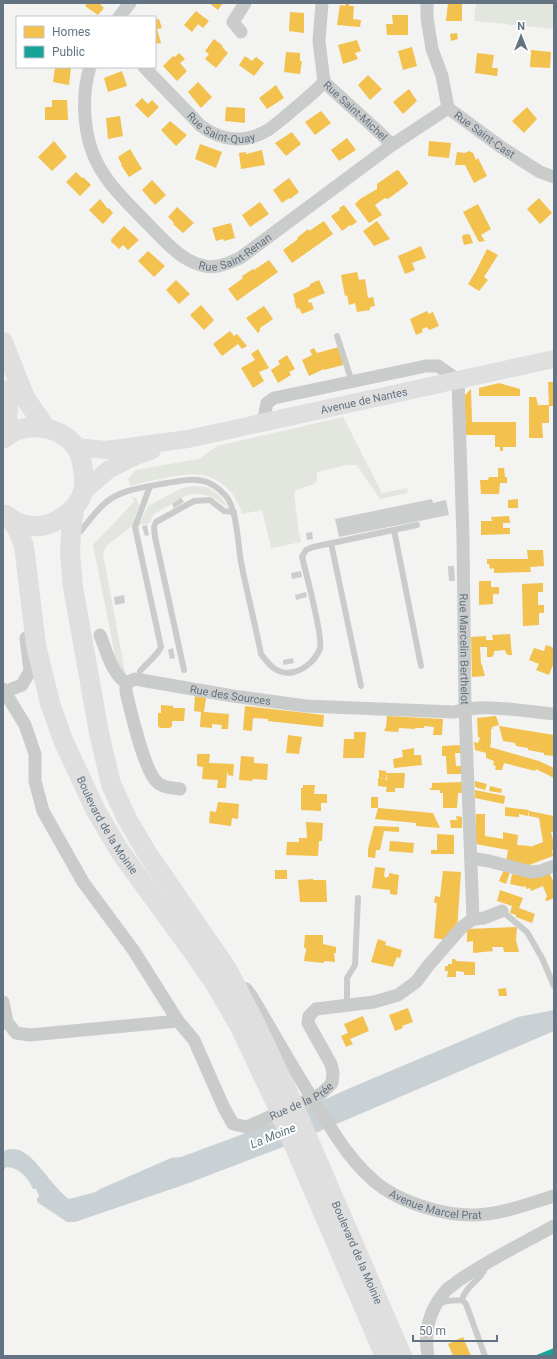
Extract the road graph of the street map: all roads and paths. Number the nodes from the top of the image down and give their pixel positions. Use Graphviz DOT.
graph roads {
  1 [pos="130,3"];
  2 [pos="245,3"];
  3 [pos="322,3"];
  4 [pos="427,3"];
  5 [pos="120,16"];
  6 [pos="241,32"];
  7 [pos="90,68"];
  8 [pos="145,68"];
  9 [pos="324,82"];
  10 [pos="448,108"];
  11 [pos="392,145"];
  12 [pos="554,177"];
  13 [pos="337,336"];
  14 [pos="3,342"];
  15 [pos="554,359"];
  16 [pos="458,380"];
  17 [pos="352,382"];
  18 [pos="3,390"];
  19 [pos="263,422"];
  20 [pos="46,428"];
  21 [pos="5,438"];
  22 [pos="175,441"];
  23 [pos="76,447"];
  24 [pos="150,486"];
  25 [pos="79,500"];
  26 [pos="234,512"];
  27 [pos="7,516"];
  28 [pos="417,525"];
  29 [pos="394,530"];
  30 [pos="70,533"];
  31 [pos="331,543"];
  32 [pos="28,590"];
  33 [pos="100,635"];
  34 [pos="421,666"];
  35 [pos="184,670"];
  36 [pos="140,671"];
  37 [pos="126,683"];
  38 [pos="360,686"];
  39 [pos="4,690"];
  40 [pos="465,709"];
  41 [pos="554,714"];
  42 [pos="180,789"];
  43 [pos="471,858"];
  44 [pos="554,866"];
  45 [pos="358,898"];
  46 [pos="502,911"];
  47 [pos="473,919"];
  48 [pos="554,986"];
  49 [pos="3,1002"];
  50 [pos="347,1005"];
  51 [pos="178,1021"];
  52 [pos="289,1094"];
  53 [pos="306,1152"];
  54 [pos="554,1196"];
  55 [pos="554,1226"];
  56 [pos="486,1264"];
  57 [pos="462,1300"];
  58 [pos="436,1304"];
  59 [pos="385,1356"];
  60 [pos="402,1356"];
  61 [pos="428,1356"];
  62 [pos="485,1356"];
  1 -- 5 [label="street"];
  2 -- 6 [label="street"];
  3 -- 9 [label="street, Rue Saint-Michel"];
  4 -- 10 [label="street, Rue Saint-Cast"];
  7 -- 11 [label="street, Rue Saint-Renan"];
  8 -- 9 [label="street, Rue Saint-Quay"];
  9 -- 11 [label="street, Rue Saint-Michel"];
  10 -- 11 [label="street, Rue Saint-Renan"];
  10 -- 12 [label="street, Rue Saint-Cast"];
  13 -- 17 [label="lane"];
  14 -- 20 [label="main road"];
  15 -- 16 [label="main road, Avenue de Nantes"];
  16 -- 17 [label="street"];
  16 -- 19 [label="main road, Avenue de Nantes"];
  16 -- 40 [label="street, Rue Marcelin Berthelot"];
  17 -- 19 [label="street"];
  18 -- 21 [label="main road"];
  19 -- 22 [label="main road, Avenue de Nantes"];
  20 -- 21 [label="main road"];
  20 -- 23 [label="main road"];
  22 -- 23 [label="main road, Avenue de Nantes"];
  22 -- 25 [label="main road, Avenue de Nantes"];
  23 -- 25 [label="main road, Boulevard de la Moinie"];
  24 -- 26 [label="lane"];
  24 -- 30 [label="lane"];
  24 -- 36 [label="lane"];
  25 -- 27 [label="main road"];
  25 -- 30 [label="main road, Boulevard de la Moinie"];
  26 -- 31 [label="lane"];
  26 -- 35 [label="lane"];
  27 -- 32 [label="main road, Boulevard de la Moinie"];
  28 -- 29 [label="lane"];
  29 -- 31 [label="lane"];
  29 -- 34 [label="lane"];
  30 -- 52 [label="main road, Boulevard de la Moinie"];
  31 -- 38 [label="lane"];
  32 -- 39 [label="street"];
  32 -- 52 [label="main road, Boulevard de la Moinie"];
  33 -- 37 [label="street"];
  37 -- 40 [label="street, Rue des Sources"];
  37 -- 42 [label="street"];
  39 -- 51 [label="street"];
  40 -- 41 [label="street, Rue des Sources"];
  40 -- 43 [label="street, Rue Marcelin Berthelot"];
  43 -- 44 [label="street"];
  43 -- 47 [label="street, Rue Marcelin Berthelot"];
  45 -- 50 [label="lane"];
  46 -- 47 [label="street"];
  46 -- 48 [label="lane"];
  47 -- 50 [label="street, Rue de la Prée"];
  49 -- 51 [label="street"];
  50 -- 51 [label="street, Rue de la Prée"];
  52 -- 53 [label="main road"];
  52 -- 54 [label="street, Avenue Marcel Prat"];
  53 -- 59 [label="main road, Boulevard de la Moinie"];
  53 -- 60 [label="main road, Boulevard de la Moinie"];
  55 -- 56 [label="street"];
  56 -- 57 [label="lane"];
  56 -- 58 [label="street"];
  57 -- 58 [label="lane"];
  57 -- 62 [label="lane"];
  58 -- 61 [label="street"];
}
